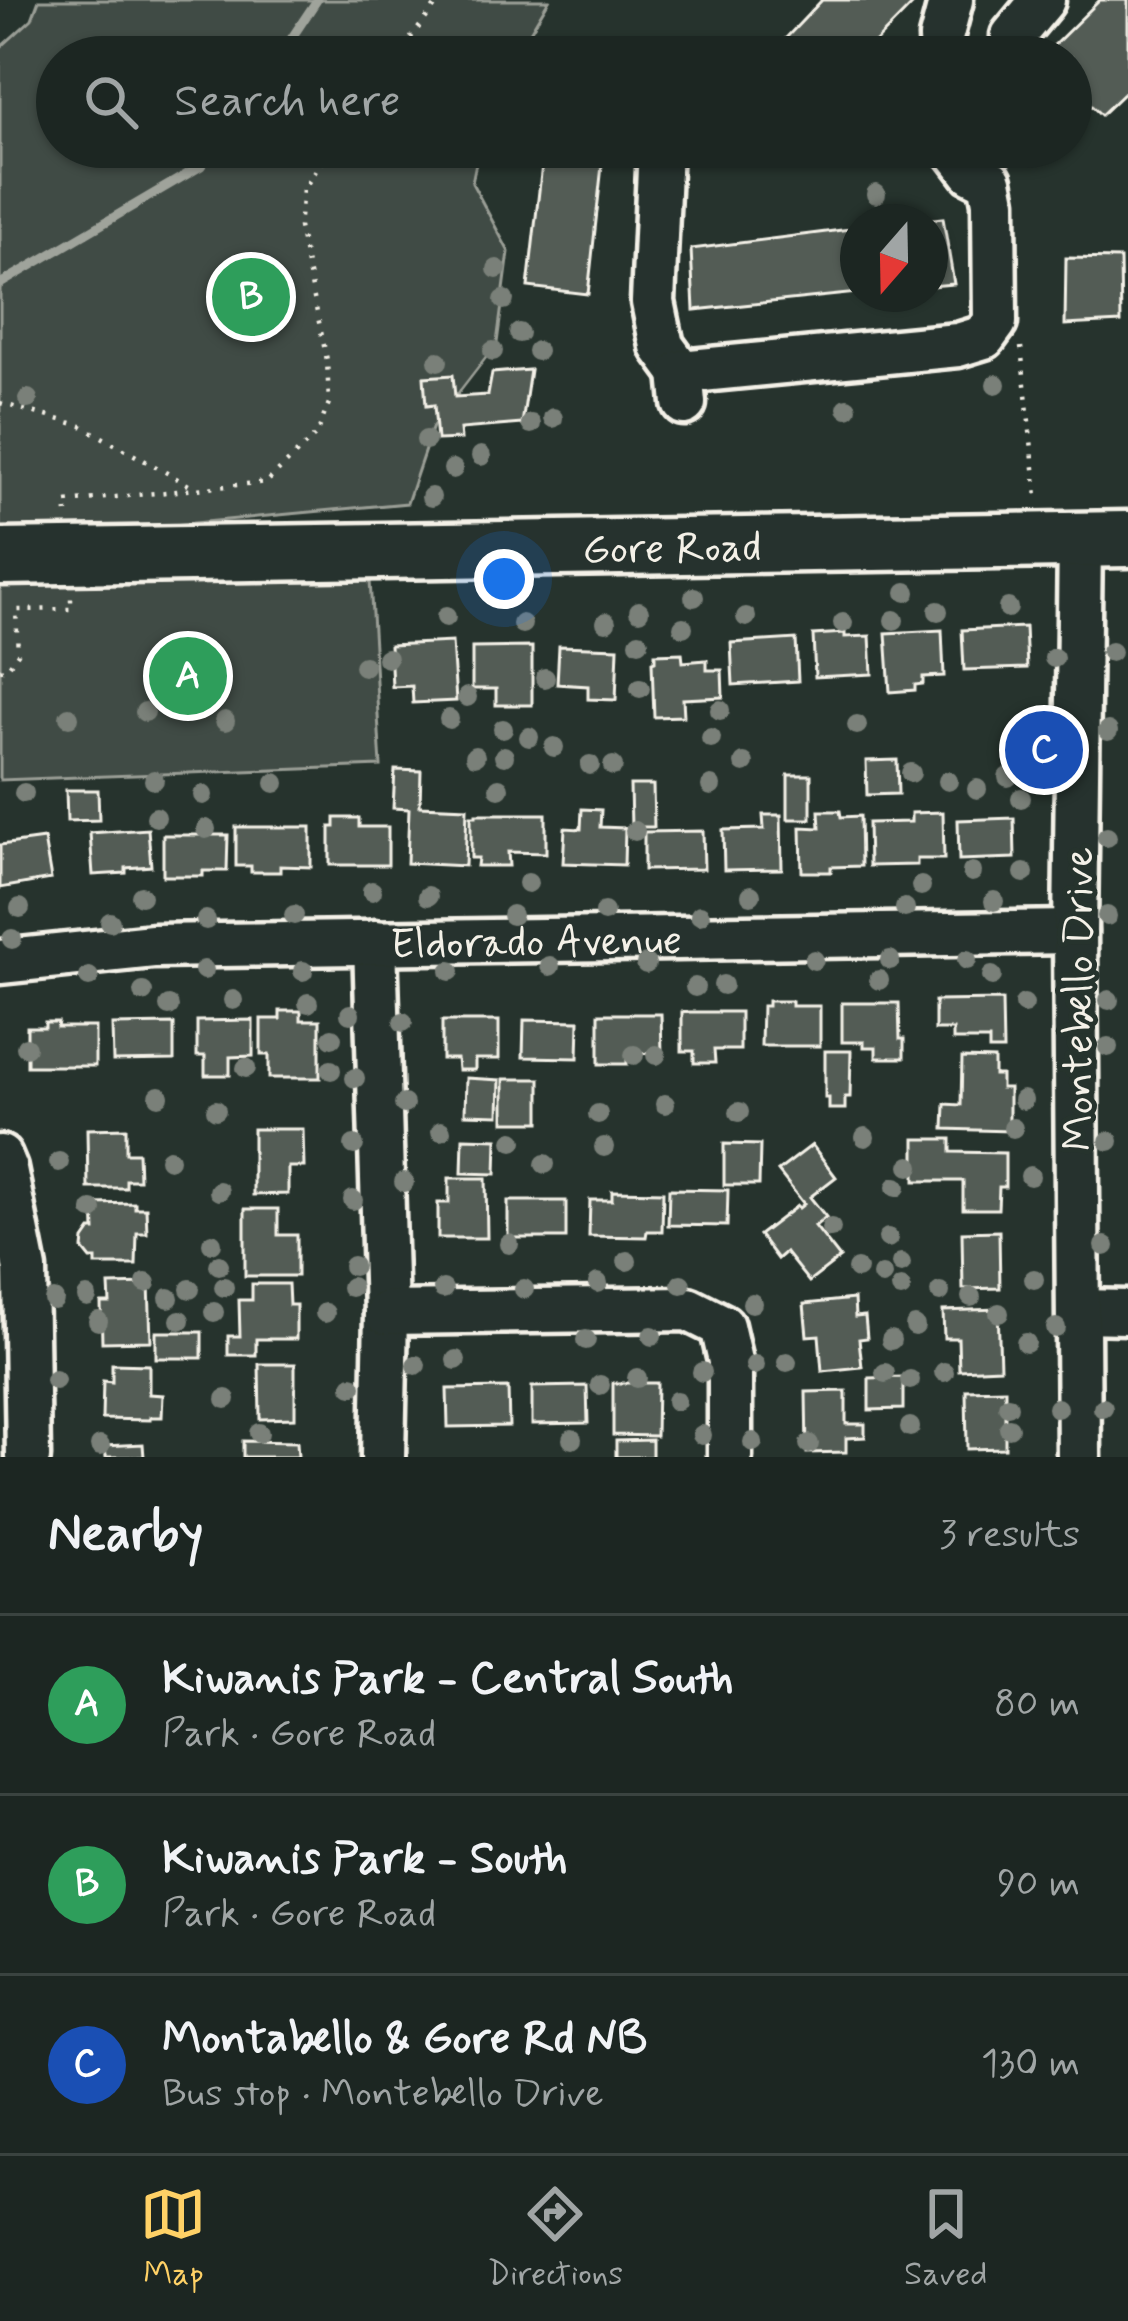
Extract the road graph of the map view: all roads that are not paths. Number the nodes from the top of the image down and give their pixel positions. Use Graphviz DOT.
graph roads {
  1 [pos="951,0"];
  2 [pos="1043,0"];
  3 [pos="942,36"];
  4 [pos="1013,36"];
  5 [pos="659,168"];
  6 [pos="969,168"];
  7 [pos="1082,531"];
  8 [pos="0,556"];
  9 [pos="1075,932"];
  10 [pos="375,942"];
  11 [pos="0,962"];
  12 [pos="0,1157"];
  13 [pos="1079,1311"];
  14 [pos="386,1312"];
  15 [pos="1128,1312"];
  16 [pos="28,1457"];
  17 [pos="383,1457"];
  18 [pos="730,1457"];
  19 [pos="1078,1457"];
  1 -- 3 [label="street"];
  2 -- 4 [label="street"];
  5 -- 6 [label="street"];
  7 -- 8 [label="main road, Gore Road"];
  7 -- 9 [label="street, Montebello Drive"];
  9 -- 10 [label="street, Eldorado Avenue"];
  9 -- 13 [label="street, Montebello Drive"];
  10 -- 11 [label="street, Eldorado Avenue"];
  10 -- 14 [label="street"];
  12 -- 16 [label="street"];
  13 -- 15 [label="street"];
  13 -- 19 [label="street, Montebello Drive"];
  14 -- 17 [label="street"];
  14 -- 18 [label="street"];
}
